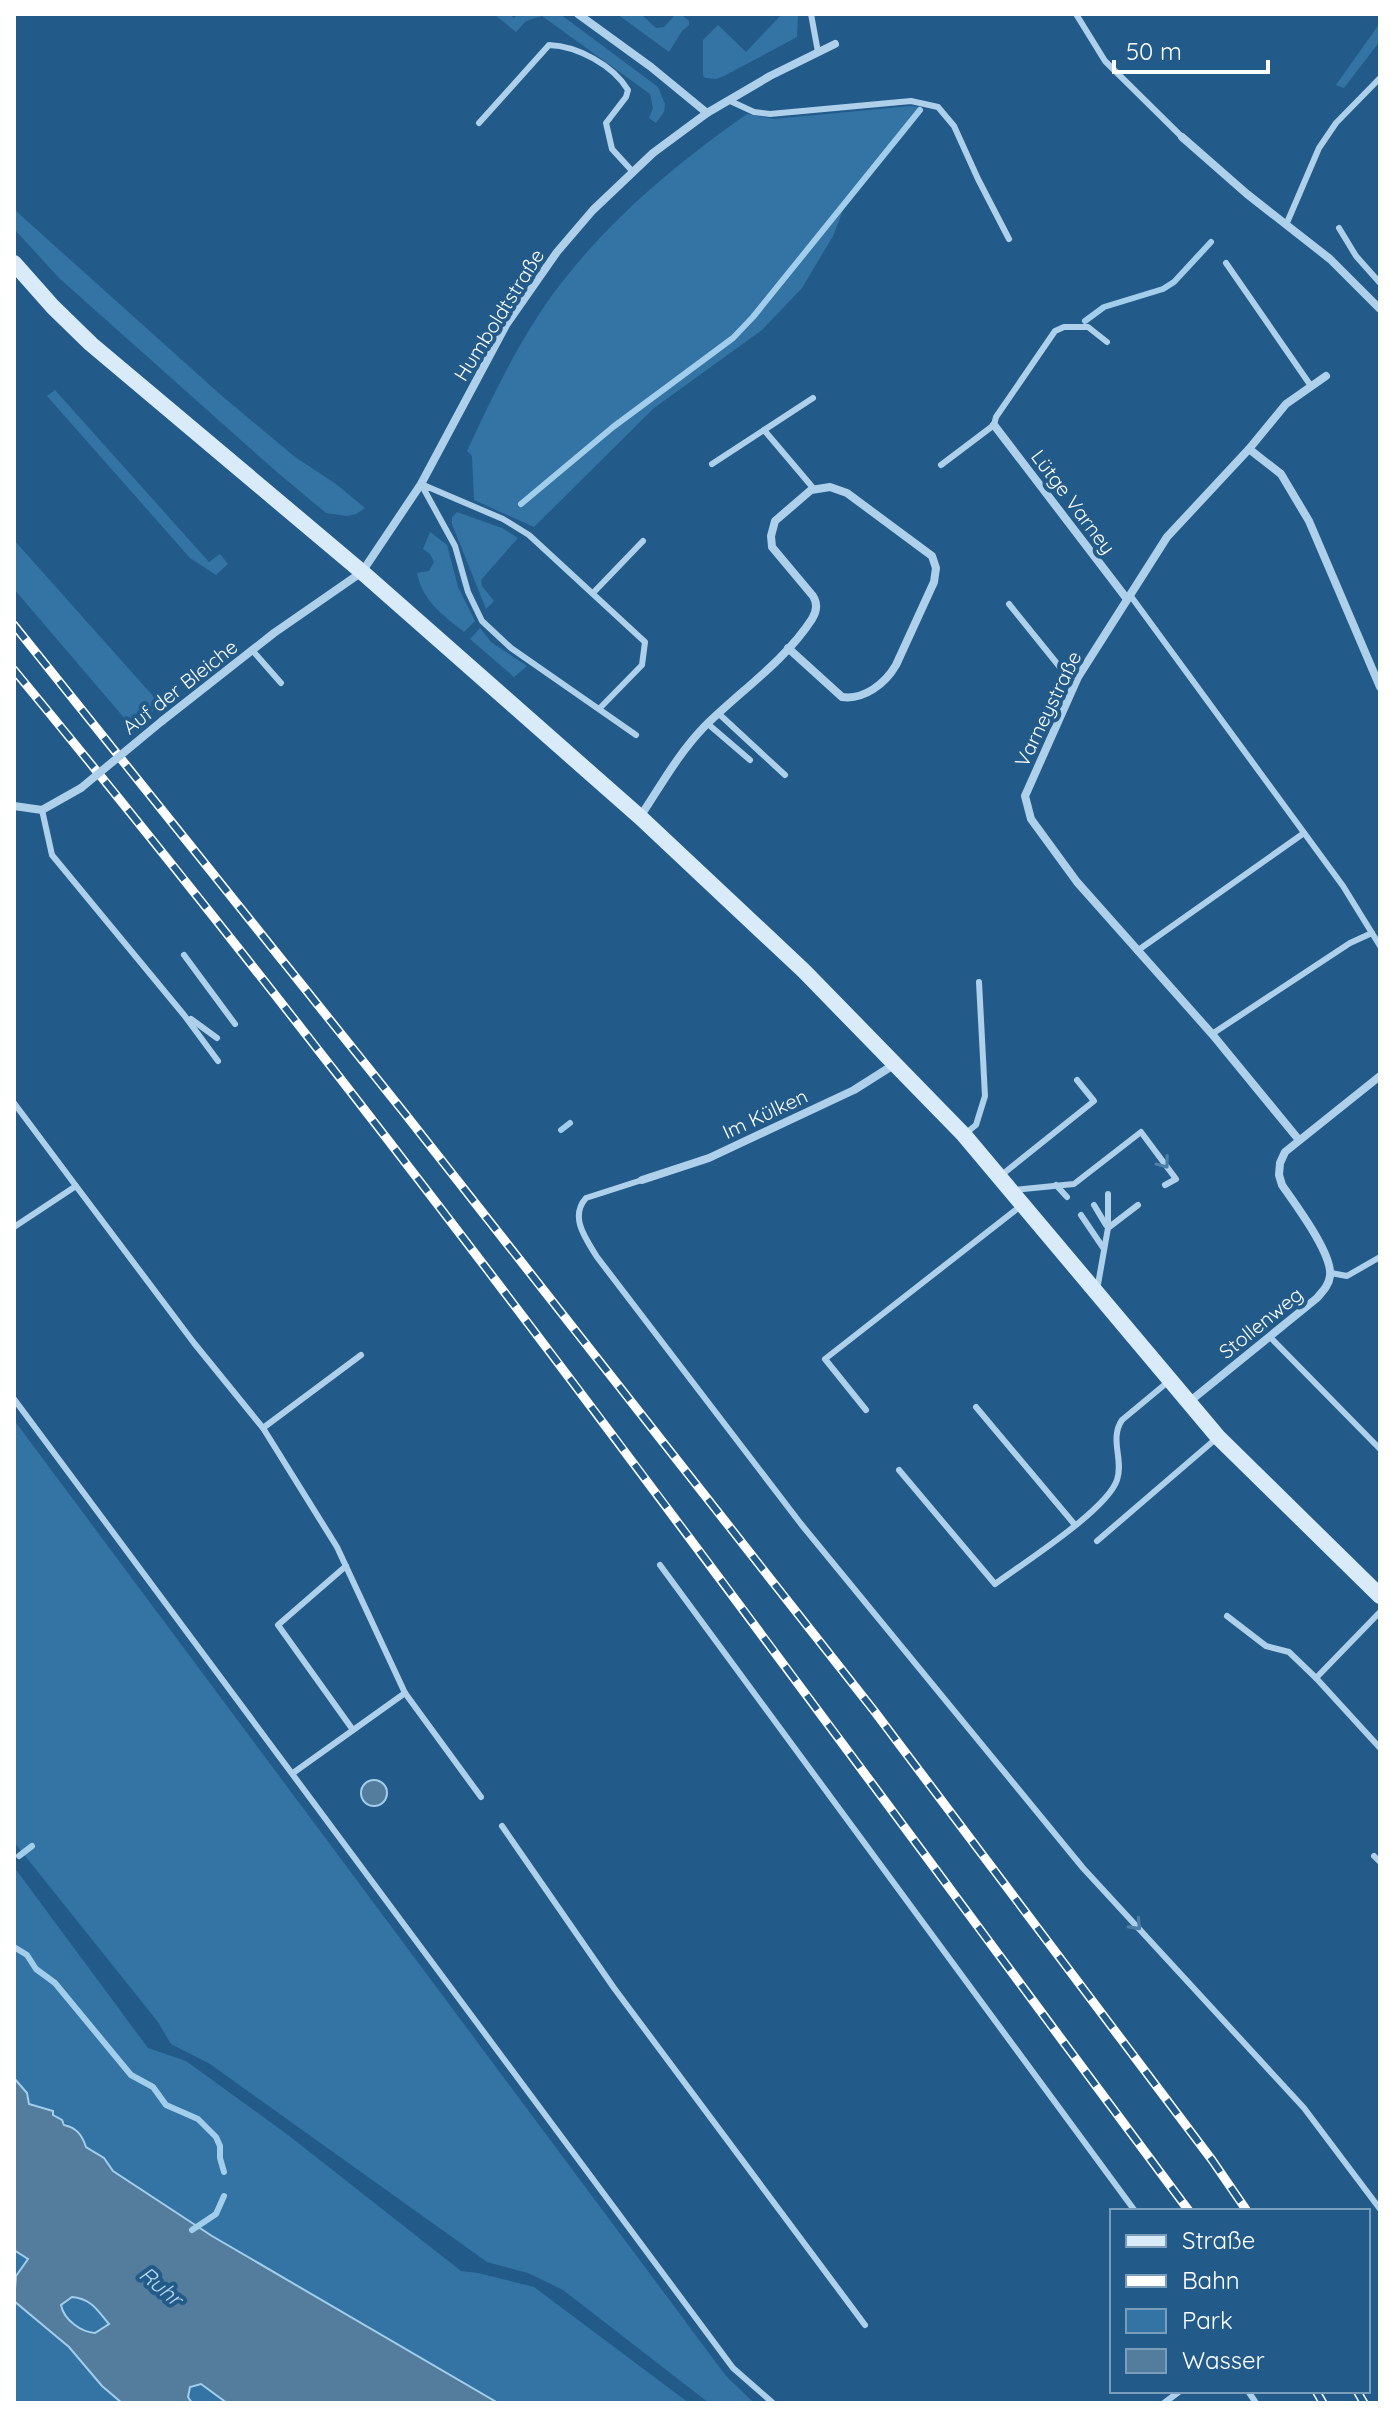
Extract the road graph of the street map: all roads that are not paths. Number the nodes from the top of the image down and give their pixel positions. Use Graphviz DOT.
graph roads {
  1 [pos="578,14"];
  2 [pos="811,14"];
  3 [pos="1076,14"];
  4 [pos="835,44"];
  5 [pos="818,52"];
  6 [pos="1380,78"];
  7 [pos="727,100"];
  8 [pos="707,113"];
  9 [pos="479,123"];
  10 [pos="1182,137"];
  11 [pos="633,172"];
  12 [pos="1286,225"];
  13 [pos="1339,228"];
  14 [pos="1009,239"];
  15 [pos="14,263"];
  16 [pos="1226,263"];
  17 [pos="1380,283"];
  18 [pos="1380,309"];
  19 [pos="1107,342"];
  20 [pos="1326,376"];
  21 [pos="1311,386"];
  22 [pos="813,398"];
  23 [pos="994,425"];
  24 [pos="764,430"];
  25 [pos="1249,449"];
  26 [pos="712,464"];
  27 [pos="941,465"];
  28 [pos="421,484"];
  29 [pos="814,489"];
  30 [pos="643,541"];
  31 [pos="362,572"];
  32 [pos="593,593"];
  33 [pos="1128,597"];
  34 [pos="1009,604"];
  35 [pos="788,648"];
  36 [pos="252,650"];
  37 [pos="1078,677"];
  38 [pos="281,683"];
  39 [pos="1380,687"];
  40 [pos="599,709"];
  41 [pos="718,713"];
  42 [pos="708,724"];
  43 [pos="636,735"];
  44 [pos="750,760"];
  45 [pos="785,775"];
  46 [pos="14,806"];
  47 [pos="42,810"];
  48 [pos="640,817"];
  49 [pos="1304,833"];
  50 [pos="1372,933"];
  51 [pos="1380,946"];
  52 [pos="1137,951"];
  53 [pos="184,955"];
  54 [pos="979,982"];
  55 [pos="184,1015"];
  56 [pos="235,1024"];
  57 [pos="1212,1034"];
  58 [pos="217,1038"];
  59 [pos="218,1061"];
  60 [pos="895,1064"];
  61 [pos="1380,1076"];
  62 [pos="1077,1080"];
  63 [pos="14,1103"];
  64 [pos="964,1135"];
  65 [pos="1299,1140"];
  66 [pos="642,1180"];
  67 [pos="1004,1184"];
  68 [pos="1056,1185"];
  69 [pos="1165,1185"];
  70 [pos="76,1186"];
  71 [pos="1108,1194"];
  72 [pos="1067,1197"];
  73 [pos="1022,1205"];
  74 [pos="1094,1205"];
  75 [pos="1138,1205"];
  76 [pos="1081,1215"];
  77 [pos="14,1227"];
  78 [pos="1108,1228"];
  79 [pos="1104,1249"];
  80 [pos="1380,1257"];
  81 [pos="1331,1273"];
  82 [pos="1096,1294"];
  83 [pos="1270,1337"];
  84 [pos="361,1355"];
  85 [pos="1169,1381"];
  86 [pos="14,1399"];
  87 [pos="1188,1403"];
  88 [pos="976,1407"];
  89 [pos="866,1410"];
  90 [pos="263,1428"];
  91 [pos="1218,1437"];
  92 [pos="1380,1449"];
  93 [pos="899,1470"];
  94 [pos="1075,1525"];
  95 [pos="1097,1541"];
  96 [pos="660,1565"];
  97 [pos="346,1566"];
  98 [pos="1380,1596"];
  99 [pos="1380,1612"];
  100 [pos="1227,1616"];
  101 [pos="1316,1678"];
  102 [pos="405,1693"];
  103 [pos="353,1730"];
  104 [pos="1380,1748"];
  105 [pos="293,1773"];
  106 [pos="481,1797"];
  107 [pos="502,1826"];
  108 [pos="1134,2209"];
  109 [pos="1380,2209"];
  110 [pos="865,2325"];
  111 [pos="773,2403"];
  1 -- 8 [label="street"];
  2 -- 5 [label="lane"];
  3 -- 10 [label="lane"];
  4 -- 5 [label="street, Humboldtstraße"];
  5 -- 7 [label="street, Humboldtstraße"];
  6 -- 12 [label="lane"];
  7 -- 8 [label="street, Humboldtstraße"];
  7 -- 14 [label="lane"];
  8 -- 11 [label="street, Humboldtstraße"];
  9 -- 11 [label="lane"];
  10 -- 12 [label="street"];
  11 -- 28 [label="street, Humboldtstraße"];
  12 -- 18 [label="street"];
  13 -- 17 [label="lane"];
  15 -- 31 [label="main road"];
  16 -- 21 [label="lane"];
  19 -- 23 [label="lane"];
  20 -- 21 [label="street, Varneystraße"];
  21 -- 25 [label="street, Varneystraße"];
  22 -- 24 [label="lane"];
  23 -- 27 [label="lane"];
  23 -- 33 [label="street, Lütge Varney"];
  24 -- 26 [label="lane"];
  24 -- 29 [label="lane"];
  25 -- 33 [label="street, Varneystraße"];
  25 -- 39 [label="street"];
  28 -- 31 [label="street, Humboldtstraße"];
  28 -- 32 [label="lane"];
  28 -- 40 [label="lane"];
  29 -- 35 [label="street"];
  29 -- 35 [label="street"];
  30 -- 32 [label="lane"];
  31 -- 36 [label="street, Auf der Bleiche"];
  31 -- 48 [label="main road"];
  32 -- 40 [label="lane"];
  33 -- 37 [label="street, Varneystraße"];
  33 -- 49 [label="lane"];
  34 -- 37 [label="lane"];
  35 -- 41 [label="street"];
  36 -- 38 [label="lane"];
  36 -- 47 [label="street, Auf der Bleiche, bridge"];
  37 -- 52 [label="street, Varneystraße"];
  40 -- 43 [label="lane"];
  41 -- 42 [label="street"];
  41 -- 45 [label="lane"];
  42 -- 44 [label="lane"];
  42 -- 48 [label="street"];
  46 -- 47 [label="street"];
  47 -- 55 [label="lane"];
  48 -- 60 [label="main road"];
  49 -- 50 [label="lane"];
  49 -- 52 [label="lane"];
  50 -- 51 [label="lane"];
  50 -- 57 [label="lane"];
  52 -- 57 [label="street, Varneystraße"];
  53 -- 56 [label="lane"];
  54 -- 64 [label="lane"];
  55 -- 58 [label="lane"];
  55 -- 59 [label="lane"];
  57 -- 65 [label="street, Varneystraße"];
  60 -- 64 [label="main road"];
  60 -- 66 [label="street, Im Külken"];
  61 -- 65 [label="street"];
  62 -- 67 [label="lane"];
  63 -- 70 [label="lane"];
  64 -- 67 [label="main road"];
  65 -- 81 [label="street"];
  66 -- 109 [label="lane, one-way"];
  67 -- 68 [label="lane"];
  67 -- 73 [label="main road"];
  68 -- 69 [label="lane, one-way"];
  68 -- 72 [label="lane"];
  70 -- 77 [label="lane"];
  70 -- 90 [label="lane"];
  71 -- 78 [label="lane"];
  73 -- 82 [label="main road"];
  73 -- 89 [label="lane"];
  74 -- 78 [label="lane"];
  75 -- 78 [label="lane"];
  76 -- 79 [label="lane"];
  78 -- 79 [label="lane"];
  79 -- 82 [label="lane"];
  80 -- 81 [label="lane"];
  81 -- 83 [label="street, Stollenweg"];
  82 -- 85 [label="main road"];
  83 -- 87 [label="street, Stollenweg"];
  83 -- 92 [label="lane"];
  84 -- 90 [label="lane"];
  85 -- 87 [label="main road"];
  85 -- 94 [label="lane"];
  86 -- 105 [label="lane"];
  87 -- 91 [label="main road"];
  88 -- 94 [label="lane"];
  90 -- 97 [label="lane"];
  91 -- 95 [label="lane"];
  91 -- 98 [label="main road"];
  93 -- 94 [label="lane"];
  96 -- 108 [label="lane"];
  97 -- 102 [label="lane"];
  97 -- 103 [label="lane"];
  99 -- 101 [label="lane"];
  100 -- 101 [label="lane"];
  101 -- 104 [label="lane"];
  102 -- 103 [label="lane"];
  102 -- 106 [label="lane"];
  103 -- 105 [label="lane"];
  105 -- 111 [label="lane"];
  107 -- 110 [label="lane"];
}
